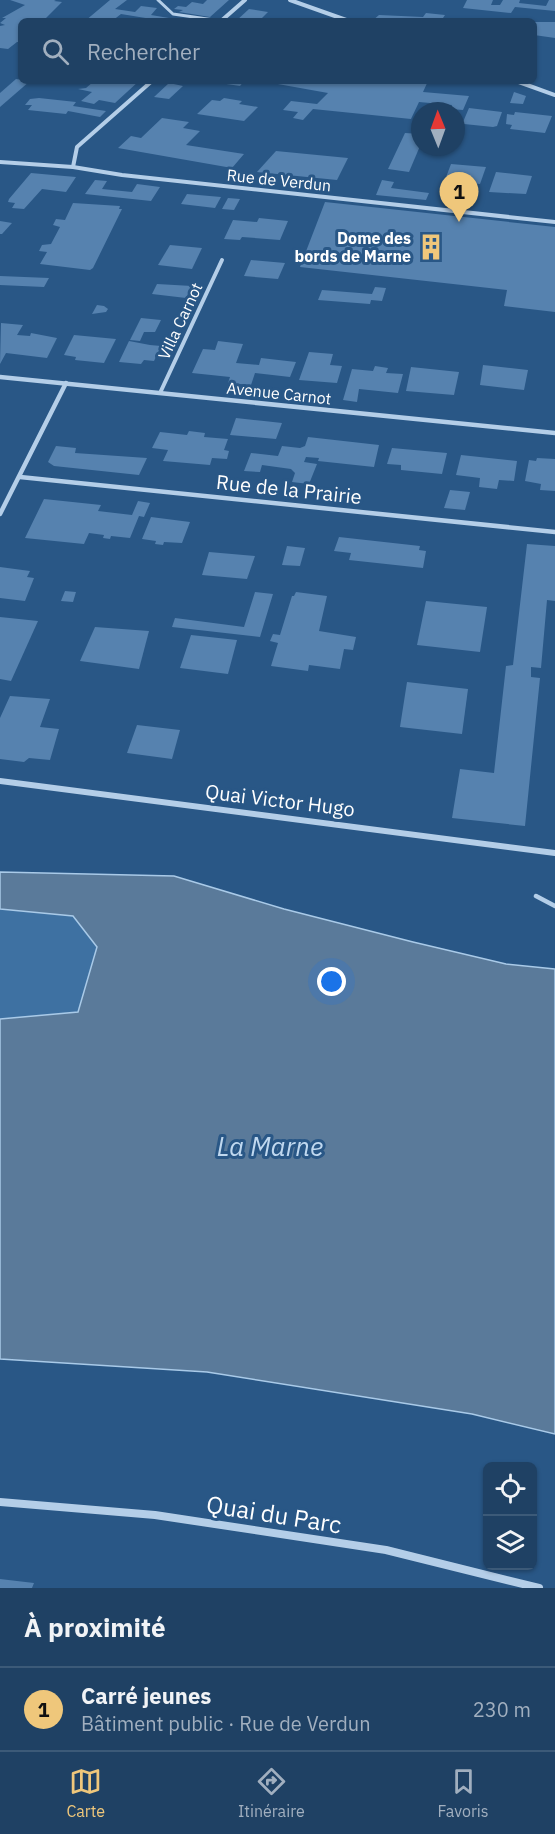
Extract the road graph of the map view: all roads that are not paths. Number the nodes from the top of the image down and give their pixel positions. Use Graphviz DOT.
graph roads {
  1 [pos="158,0"];
  2 [pos="245,0"];
  3 [pos="290,0"];
  4 [pos="200,18"];
  5 [pos="224,18"];
  6 [pos="341,18"];
  7 [pos="149,84"];
  8 [pos="524,84"];
  9 [pos="555,95"];
  10 [pos="0,162"];
  11 [pos="73,167"];
  12 [pos="555,222"];
  13 [pos="222,260"];
  14 [pos="0,377"];
  15 [pos="66,383"];
  16 [pos="160,393"];
  17 [pos="555,433"];
  18 [pos="20,477"];
  19 [pos="0,514"];
  20 [pos="555,532"];
  21 [pos="0,781"];
  22 [pos="555,853"];
  23 [pos="536,896"];
  24 [pos="555,906"];
  25 [pos="0,1502"];
  26 [pos="539,1588"];
  1 -- 4 [label="lane"];
  2 -- 5 [label="street"];
  3 -- 6 [label="street"];
  7 -- 11 [label="street"];
  8 -- 9 [label="street"];
  10 -- 11 [label="street, Rue de Verdun"];
  11 -- 12 [label="street, Rue de Verdun"];
  13 -- 16 [label="lane, Villa Carnot"];
  14 -- 15 [label="street, Avenue Carnot"];
  15 -- 16 [label="street, Avenue Carnot"];
  15 -- 18 [label="street"];
  16 -- 17 [label="street, Avenue Carnot"];
  18 -- 19 [label="street"];
  18 -- 20 [label="street, Rue de la Prairie"];
  21 -- 22 [label="street, Quai Victor Hugo"];
  23 -- 24 [label="lane"];
  25 -- 26 [label="street, Quai du Parc"];
}
